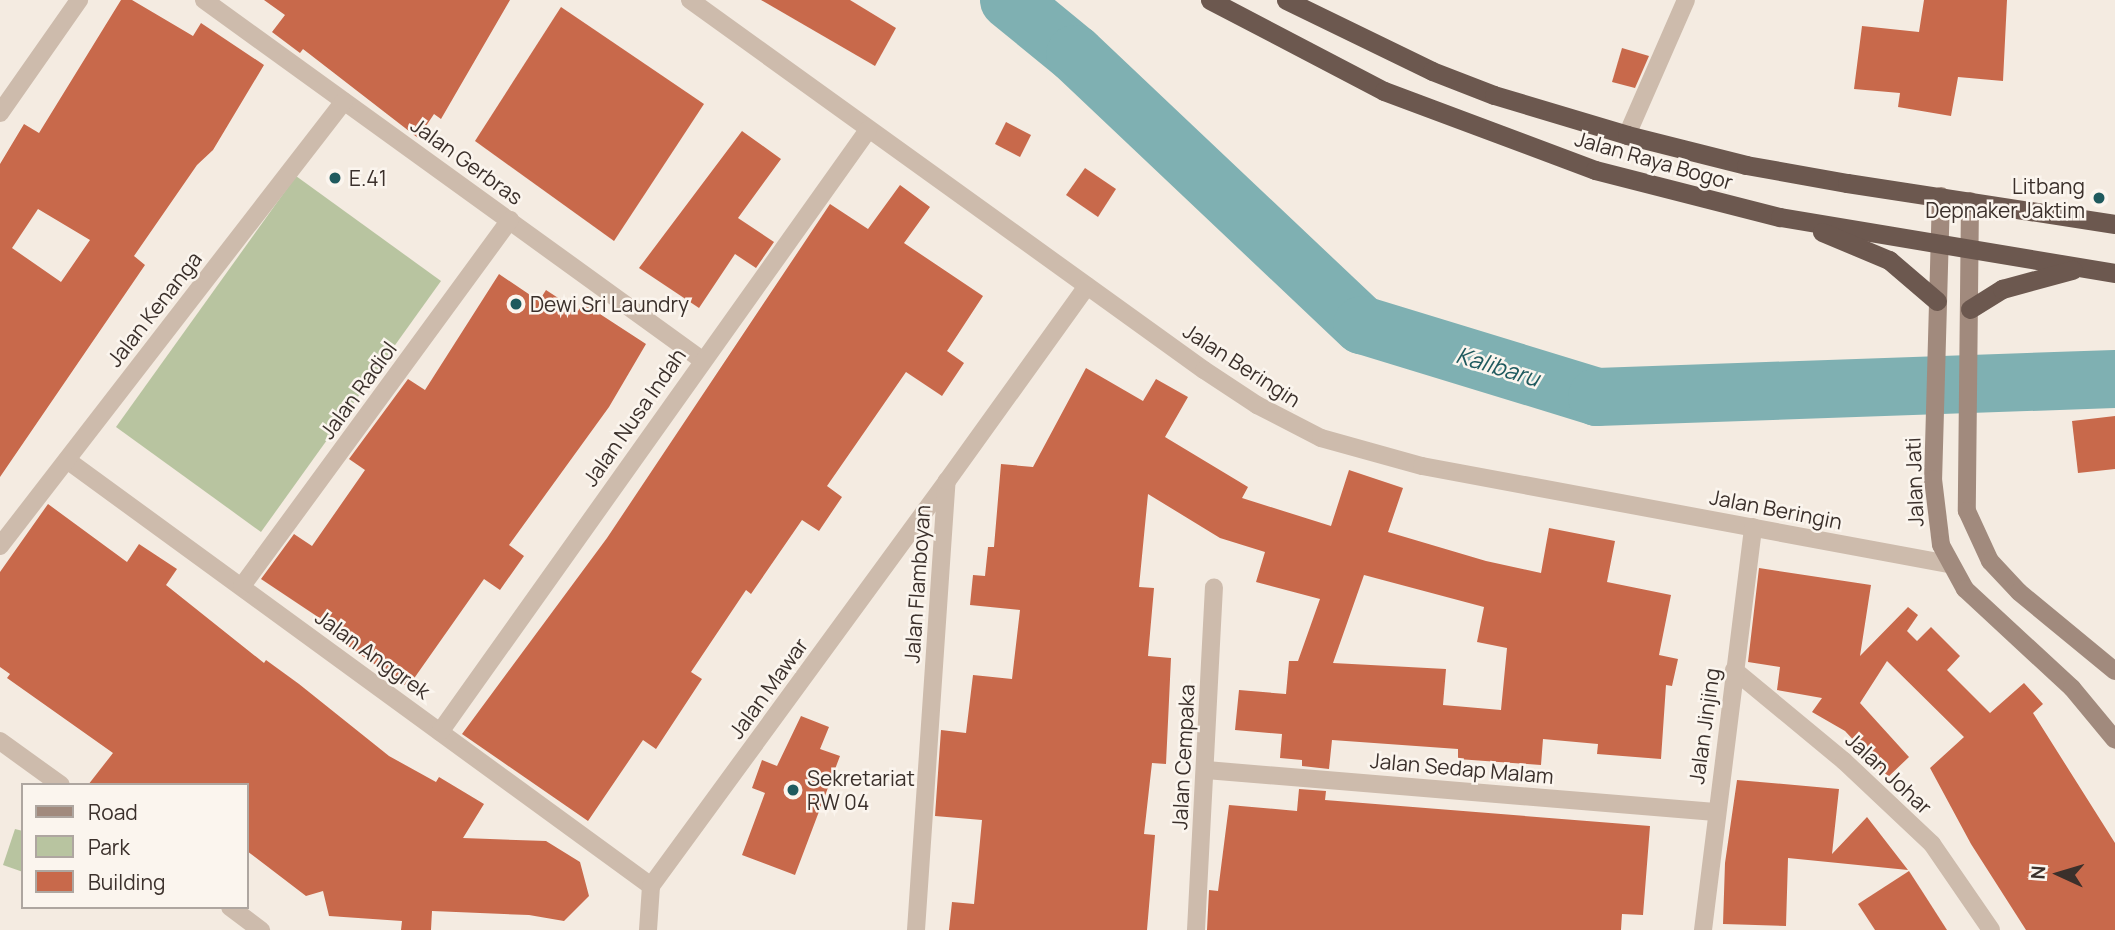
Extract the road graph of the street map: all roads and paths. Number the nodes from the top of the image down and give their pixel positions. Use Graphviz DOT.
graph roads {
  1 [pos="79,0"];
  2 [pos="204,0"];
  3 [pos="690,0"];
  4 [pos="1210,0"];
  5 [pos="1286,0"];
  6 [pos="1686,0"];
  7 [pos="1306,6"];
  8 [pos="344,101"];
  9 [pos="0,113"];
  10 [pos="868,130"];
  11 [pos="1628,135"];
  12 [pos="1941,196"];
  13 [pos="1970,201"];
  14 [pos="1780,217"];
  15 [pos="510,220"];
  16 [pos="2115,224"];
  17 [pos="1939,244"];
  18 [pos="1971,249"];
  19 [pos="2083,268"];
  20 [pos="2115,273"];
  21 [pos="1087,286"];
  22 [pos="1936,309"];
  23 [pos="1970,309"];
  24 [pos="702,360"];
  25 [pos="67,460"];
  26 [pos="947,481"];
  27 [pos="1753,527"];
  28 [pos="0,546"];
  29 [pos="1948,564"];
  30 [pos="242,586"];
  31 [pos="1214,587"];
  32 [pos="1734,670"];
  33 [pos="2115,671"];
  34 [pos="440,732"];
  35 [pos="2115,740"];
  36 [pos="0,741"];
  37 [pos="1206,770"];
  38 [pos="58,783"];
  39 [pos="1715,812"];
  40 [pos="651,886"];
  41 [pos="233,909"];
  42 [pos="261,930"];
  43 [pos="648,930"];
  44 [pos="916,930"];
  45 [pos="1196,930"];
  46 [pos="1703,930"];
  47 [pos="1991,930"];
  1 -- 9 [label="street"];
  2 -- 8 [label="street, Jalan Gerbras"];
  3 -- 10 [label="street, Jalan Beringin"];
  4 -- 14 [label="highway, Jalan Raya Bogor"];
  5 -- 7 [label="highway, Jalan Raya Bogor"];
  6 -- 11 [label="street"];
  7 -- 11 [label="highway, Jalan Raya Bogor"];
  8 -- 15 [label="street, Jalan Gerbras"];
  8 -- 25 [label="street, Jalan Kenanga"];
  10 -- 21 [label="street, Jalan Beringin"];
  10 -- 24 [label="street, Jalan Nusa Indah"];
  11 -- 12 [label="highway, Jalan Raya Bogor"];
  12 -- 13 [label="highway, Jalan Raya Bogor"];
  12 -- 17 [label="main road, Jalan Jati"];
  13 -- 16 [label="highway, Jalan Raya Bogor"];
  13 -- 18 [label="main road"];
  14 -- 17 [label="highway, Jalan Raya Bogor"];
  14 -- 22 [label="highway"];
  15 -- 24 [label="street, Jalan Gerbras"];
  15 -- 30 [label="street, Jalan Radiol"];
  17 -- 18 [label="highway, Jalan Raya Bogor"];
  17 -- 22 [label="main road, Jalan Jati"];
  18 -- 19 [label="highway, Jalan Raya Bogor"];
  18 -- 23 [label="main road"];
  19 -- 20 [label="highway, Jalan Raya Bogor"];
  19 -- 23 [label="highway"];
  21 -- 26 [label="street, Jalan Flamboyan"];
  21 -- 27 [label="street, Jalan Beringin"];
  22 -- 29 [label="main road, Jalan Jati"];
  23 -- 33 [label="main road"];
  24 -- 34 [label="street, Jalan Nusa Indah"];
  25 -- 28 [label="street, Jalan Kenanga"];
  25 -- 30 [label="street, Jalan Anggrek"];
  26 -- 40 [label="street, Jalan Mawar"];
  26 -- 44 [label="street, Jalan Flamboyan"];
  27 -- 29 [label="street, Jalan Beringin"];
  27 -- 32 [label="street, Jalan Jinjing"];
  29 -- 35 [label="main road, Jalan Jati"];
  30 -- 34 [label="street, Jalan Anggrek"];
  31 -- 37 [label="street, Jalan Cempaka"];
  32 -- 39 [label="street, Jalan Jinjing"];
  32 -- 47 [label="street, Jalan Johar"];
  34 -- 40 [label="street, Jalan Anggrek"];
  36 -- 38 [label="street"];
  37 -- 39 [label="street, Jalan Sedap Malam"];
  37 -- 45 [label="street, Jalan Cempaka"];
  39 -- 46 [label="street, Jalan Jinjing"];
  40 -- 43 [label="street"];
  41 -- 42 [label="street"];
}
